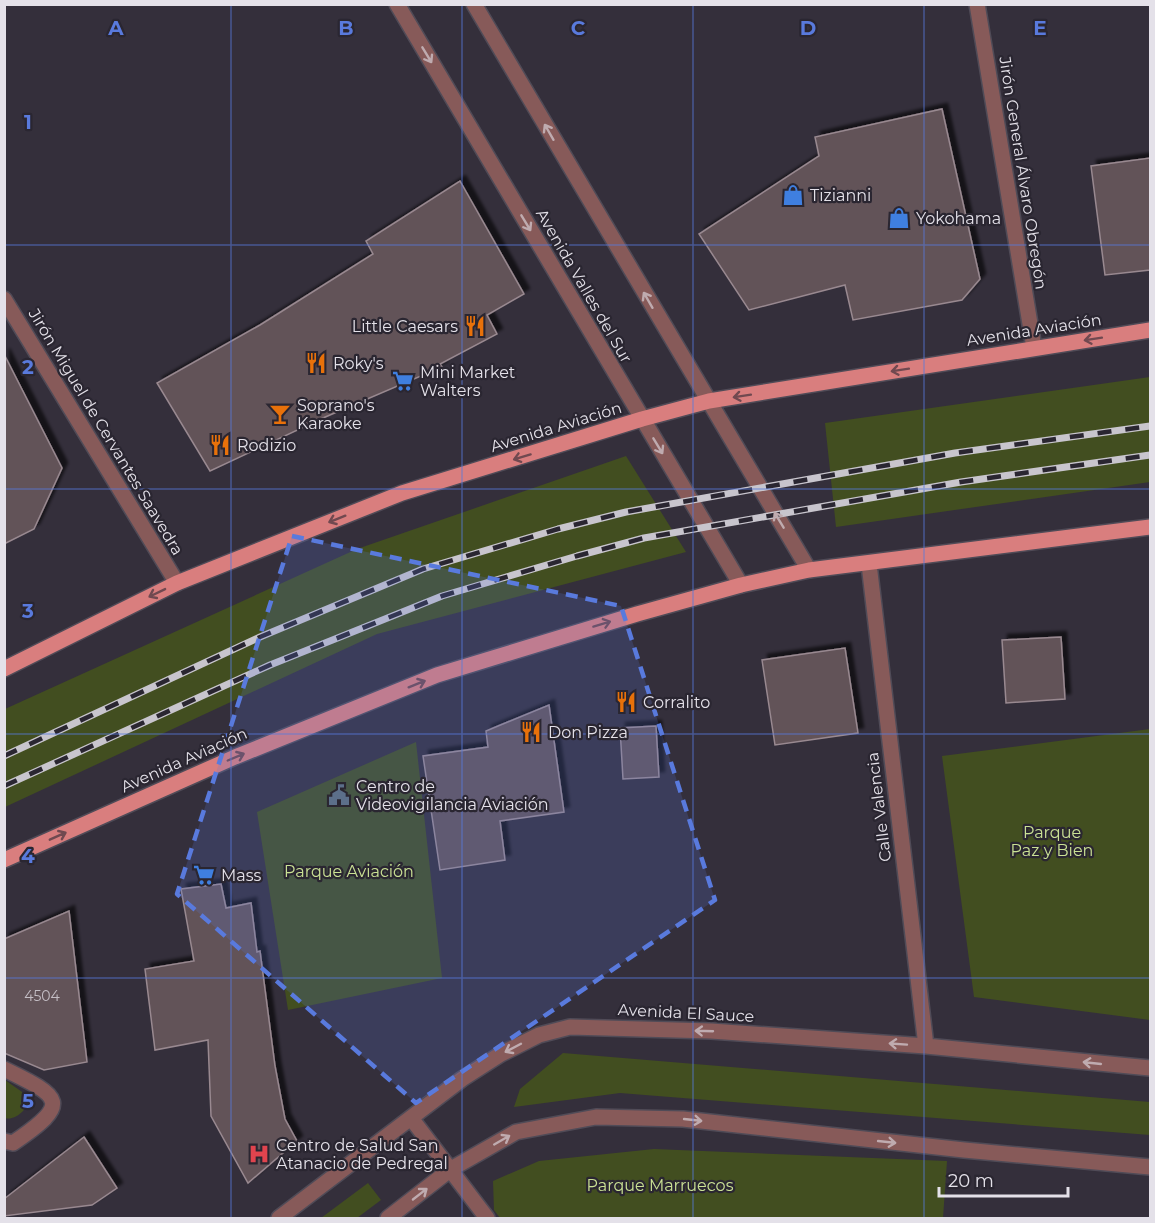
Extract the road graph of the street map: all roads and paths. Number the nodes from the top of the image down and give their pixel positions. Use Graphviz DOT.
graph roads {
  1 [pos="397,4"];
  2 [pos="474,4"];
  3 [pos="977,4"];
  4 [pos="4,299"];
  5 [pos="1150,330"];
  6 [pos="1034,348"];
  7 [pos="709,401"];
  8 [pos="642,418"];
  9 [pos="1150,527"];
  10 [pos="869,564"];
  11 [pos="809,570"];
  12 [pos="177,583"];
  13 [pos="741,585"];
  14 [pos="4,669"];
  15 [pos="4,860"];
  16 [pos="926,1046"];
  17 [pos="1150,1068"];
  18 [pos="4,1069"];
  19 [pos="411,1118"];
  20 [pos="4,1141"];
  21 [pos="1150,1167"];
  22 [pos="451,1169"];
  23 [pos="279,1218"];
  24 [pos="388,1218"];
  25 [pos="487,1218"];
  1 -- 8 [label="street, Avenida Valles del Sur, one-way"];
  7 -- 2 [label="street, one-way"];
  3 -- 6 [label="street, Jirón General Álvaro Obregón"];
  4 -- 12 [label="street, Jirón Miguel de Cervantes Saavedra"];
  5 -- 6 [label="main road, Avenida Aviación, one-way"];
  6 -- 7 [label="main road, Avenida Aviación, one-way"];
  7 -- 8 [label="main road, Avenida Aviación"];
  11 -- 7 [label="street, one-way"];
  8 -- 12 [label="main road, Avenida Aviación, one-way"];
  8 -- 13 [label="street, Avenida Valles del Sur, one-way"];
  9 -- 10 [label="main road, Avenida Aviación"];
  10 -- 11 [label="main road, Avenida Aviación"];
  10 -- 16 [label="street, Calle Valencia"];
  11 -- 13 [label="main road, Avenida Aviación"];
  12 -- 14 [label="main road, Avenida Aviación, one-way"];
  15 -- 13 [label="main road, Avenida Aviación, one-way"];
  17 -- 16 [label="street, Avenida El Sauce, one-way"];
  16 -- 19 [label="street, Avenida El Sauce, one-way"];
  18 -- 20 [label="street"];
  19 -- 22 [label="street"];
  19 -- 23 [label="street, Avenida El Sauce"];
  22 -- 21 [label="street, one-way"];
  24 -- 22 [label="street, one-way"];
  22 -- 25 [label="street"];
}
